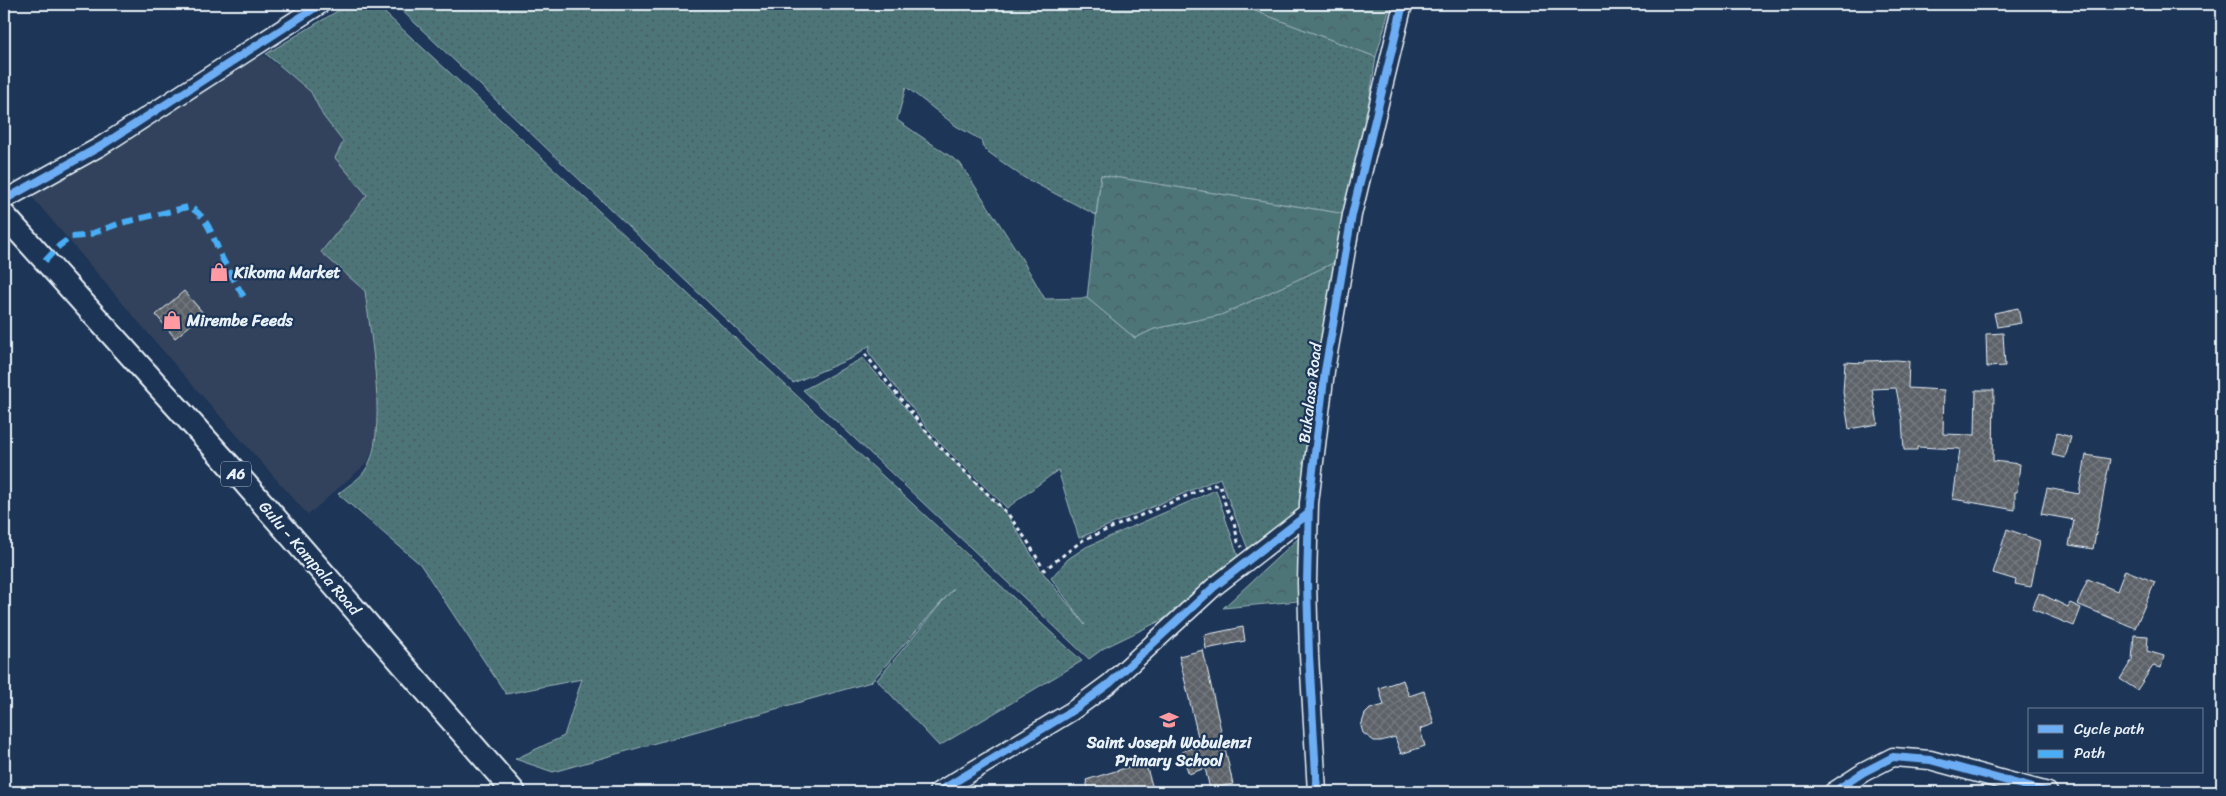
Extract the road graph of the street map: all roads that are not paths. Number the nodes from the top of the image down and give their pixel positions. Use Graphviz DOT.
graph roads {
  1 [pos="321,4"];
  2 [pos="1402,4"];
  3 [pos="4,200"];
  4 [pos="4,215"];
  5 [pos="1308,514"];
  6 [pos="514,792"];
  7 [pos="938,792"];
  8 [pos="1317,792"];
  9 [pos="1833,792"];
  10 [pos="2048,792"];
  1 -- 3 [label="street"];
  2 -- 5 [label="street, Bukalasa Road"];
  4 -- 6 [label="main road, Gulu - Kampala Road / A6"];
  5 -- 7 [label="street"];
  5 -- 8 [label="street, Bukalasa Road"];
  9 -- 10 [label="street"];
}
